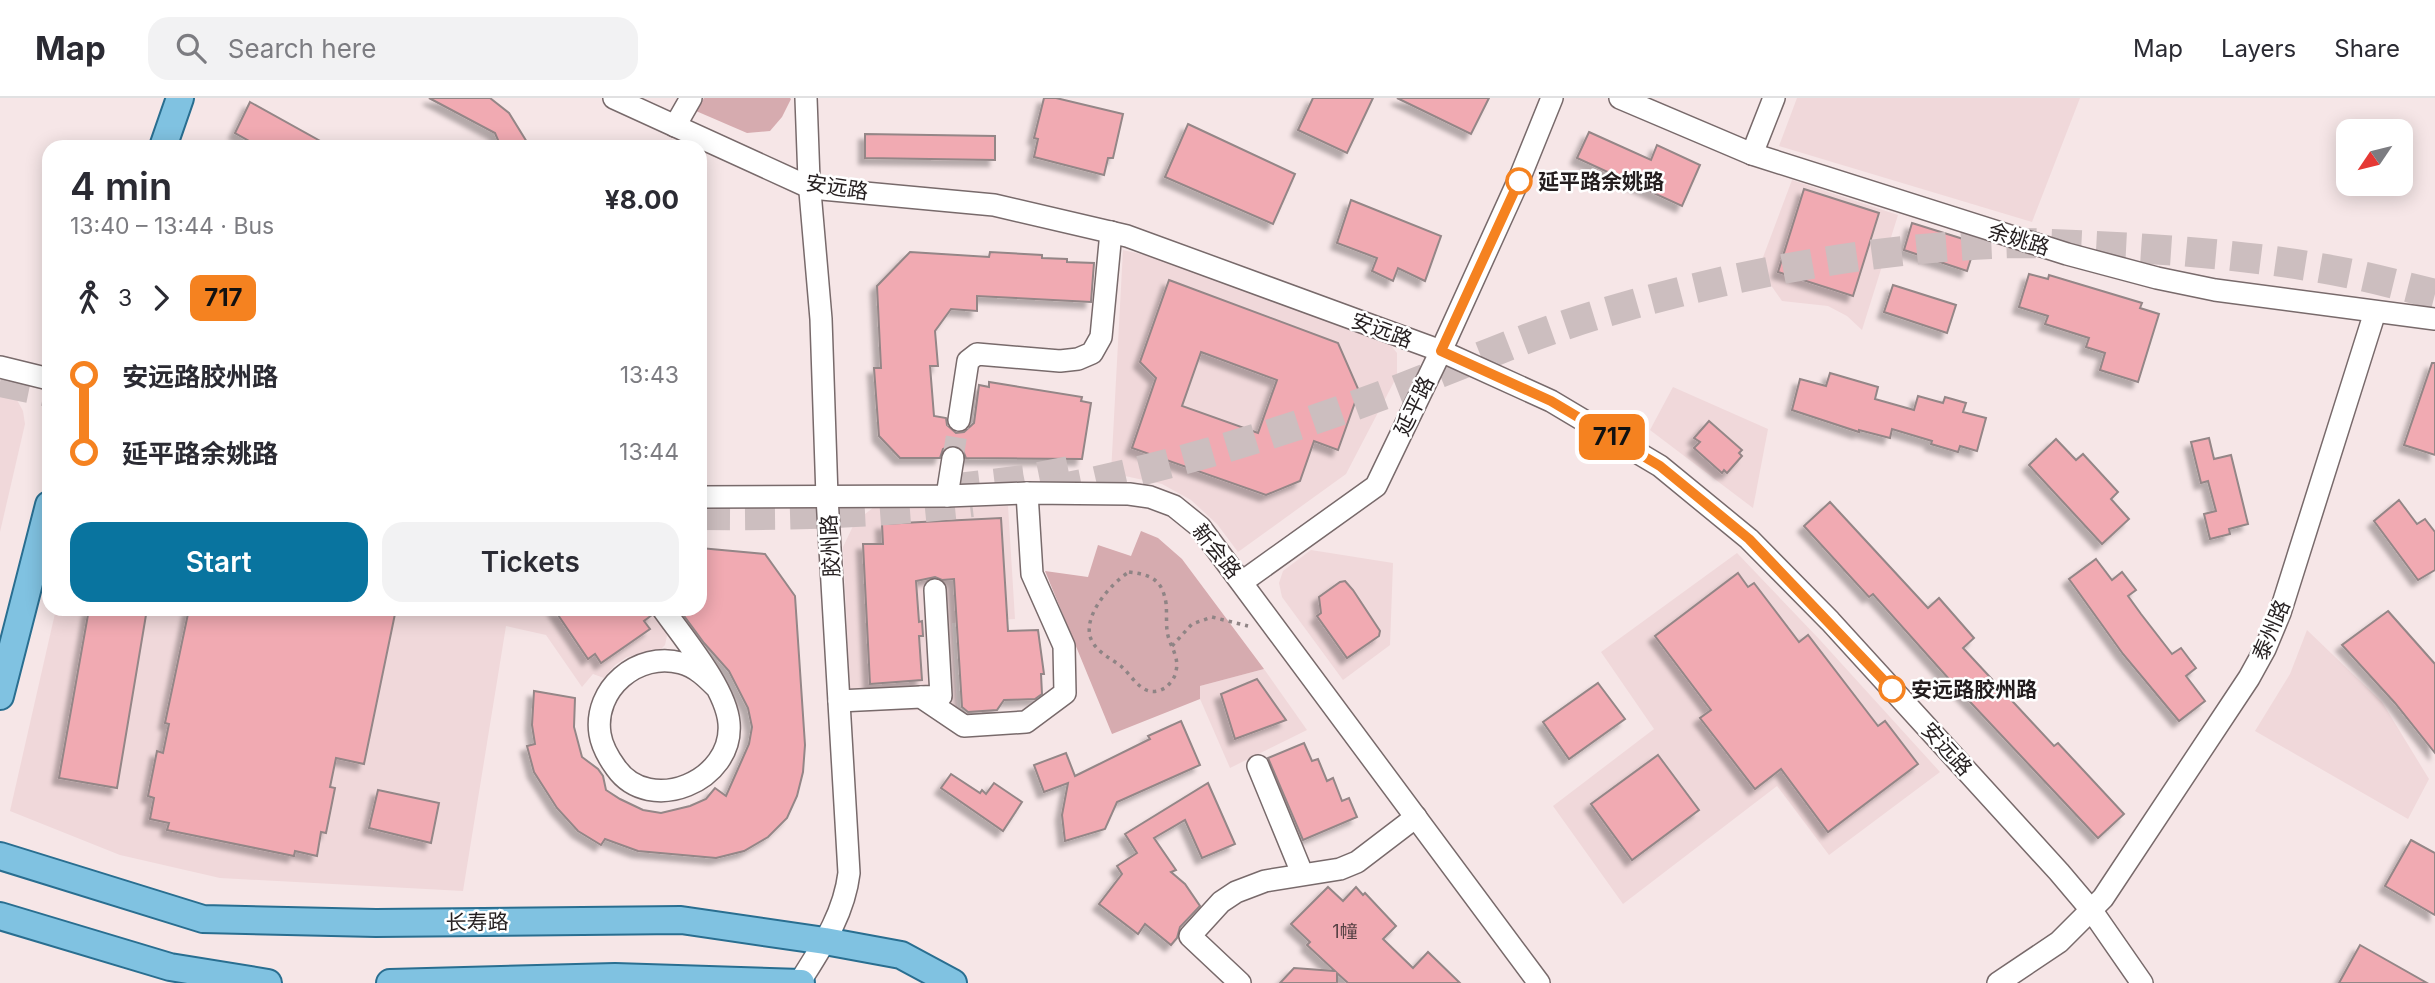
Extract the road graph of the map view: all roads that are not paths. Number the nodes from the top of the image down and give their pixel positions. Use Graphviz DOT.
graph roads {
  1 [pos="180,98"];
  2 [pos="614,98"];
  3 [pos="691,98"];
  4 [pos="806,98"];
  5 [pos="1552,98"];
  6 [pos="1620,98"];
  7 [pos="1774,98"];
  8 [pos="675,126"];
  9 [pos="165,140"];
  10 [pos="706,140"];
  11 [pos="707,141"];
  12 [pos="1752,155"];
  13 [pos="811,188"];
  14 [pos="1111,232"];
  15 [pos="2375,312"];
  16 [pos="2435,319"];
  17 [pos="1441,351"];
  18 [pos="0,367"];
  19 [pos="42,377"];
  20 [pos="959,420"];
  21 [pos="953,458"];
  22 [pos="1027,493"];
  23 [pos="947,496"];
  24 [pos="707,497"];
  25 [pos="827,497"];
  26 [pos="42,532"];
  27 [pos="1242,582"];
  28 [pos="934,590"];
  29 [pos="666,616"];
  30 [pos="684,653"];
  31 [pos="0,696"];
  32 [pos="921,697"];
  33 [pos="839,701"];
  34 [pos="1258,765"];
  35 [pos="1416,817"];
  36 [pos="0,856"];
  37 [pos="1302,873"];
  38 [pos="2092,911"];
  39 [pos="0,916"];
  40 [pos="825,941"];
  41 [pos="259,982"];
  42 [pos="390,983"];
  43 [pos="800,983"];
  44 [pos="953,983"];
  45 [pos="1240,983"];
  46 [pos="1539,983"];
  47 [pos="1998,983"];
  48 [pos="2141,983"];
  1 -- 9 [label="main road"];
  2 -- 8 [label="street, 安远路"];
  3 -- 8 [label="street"];
  4 -- 13 [label="street, 胶州路"];
  5 -- 17 [label="street, 延平路"];
  6 -- 12 [label="street, 余姚路"];
  7 -- 12 [label="street"];
  8 -- 10 [label="street, 安远路"];
  11 -- 13 [label="street, 安远路"];
  12 -- 15 [label="street, 余姚路"];
  13 -- 14 [label="street, 安远路"];
  13 -- 25 [label="street, 胶州路"];
  14 -- 17 [label="street, 安远路"];
  14 -- 20 [label="street"];
  15 -- 16 [label="street, 余姚路"];
  15 -- 38 [label="street, 泰州路"];
  17 -- 27 [label="street, 延平路"];
  17 -- 38 [label="street, 安远路"];
  18 -- 19 [label="street"];
  21 -- 23 [label="street"];
  22 -- 23 [label="street, 新会路"];
  22 -- 27 [label="street, 新会路"];
  22 -- 32 [label="street"];
  23 -- 25 [label="street, 新会路"];
  24 -- 25 [label="street, 新会路"];
  25 -- 33 [label="street, 胶州路"];
  26 -- 31 [label="main road"];
  27 -- 35 [label="street, 新会路"];
  28 -- 32 [label="street"];
  29 -- 30 [label="street"];
  30 -- 30 [label="street"];
  32 -- 33 [label="street"];
  33 -- 40 [label="street, 胶州路"];
  34 -- 37 [label="street"];
  35 -- 37 [label="street"];
  35 -- 46 [label="street, 新会路"];
  36 -- 40 [label="main road, 长寿路"];
  37 -- 45 [label="street"];
  38 -- 47 [label="street, 泰州路"];
  38 -- 48 [label="street, 安远路"];
  39 -- 41 [label="main road"];
  40 -- 43 [label="street, 胶州路"];
  40 -- 44 [label="main road, 长寿路"];
  42 -- 43 [label="main road"];
}
